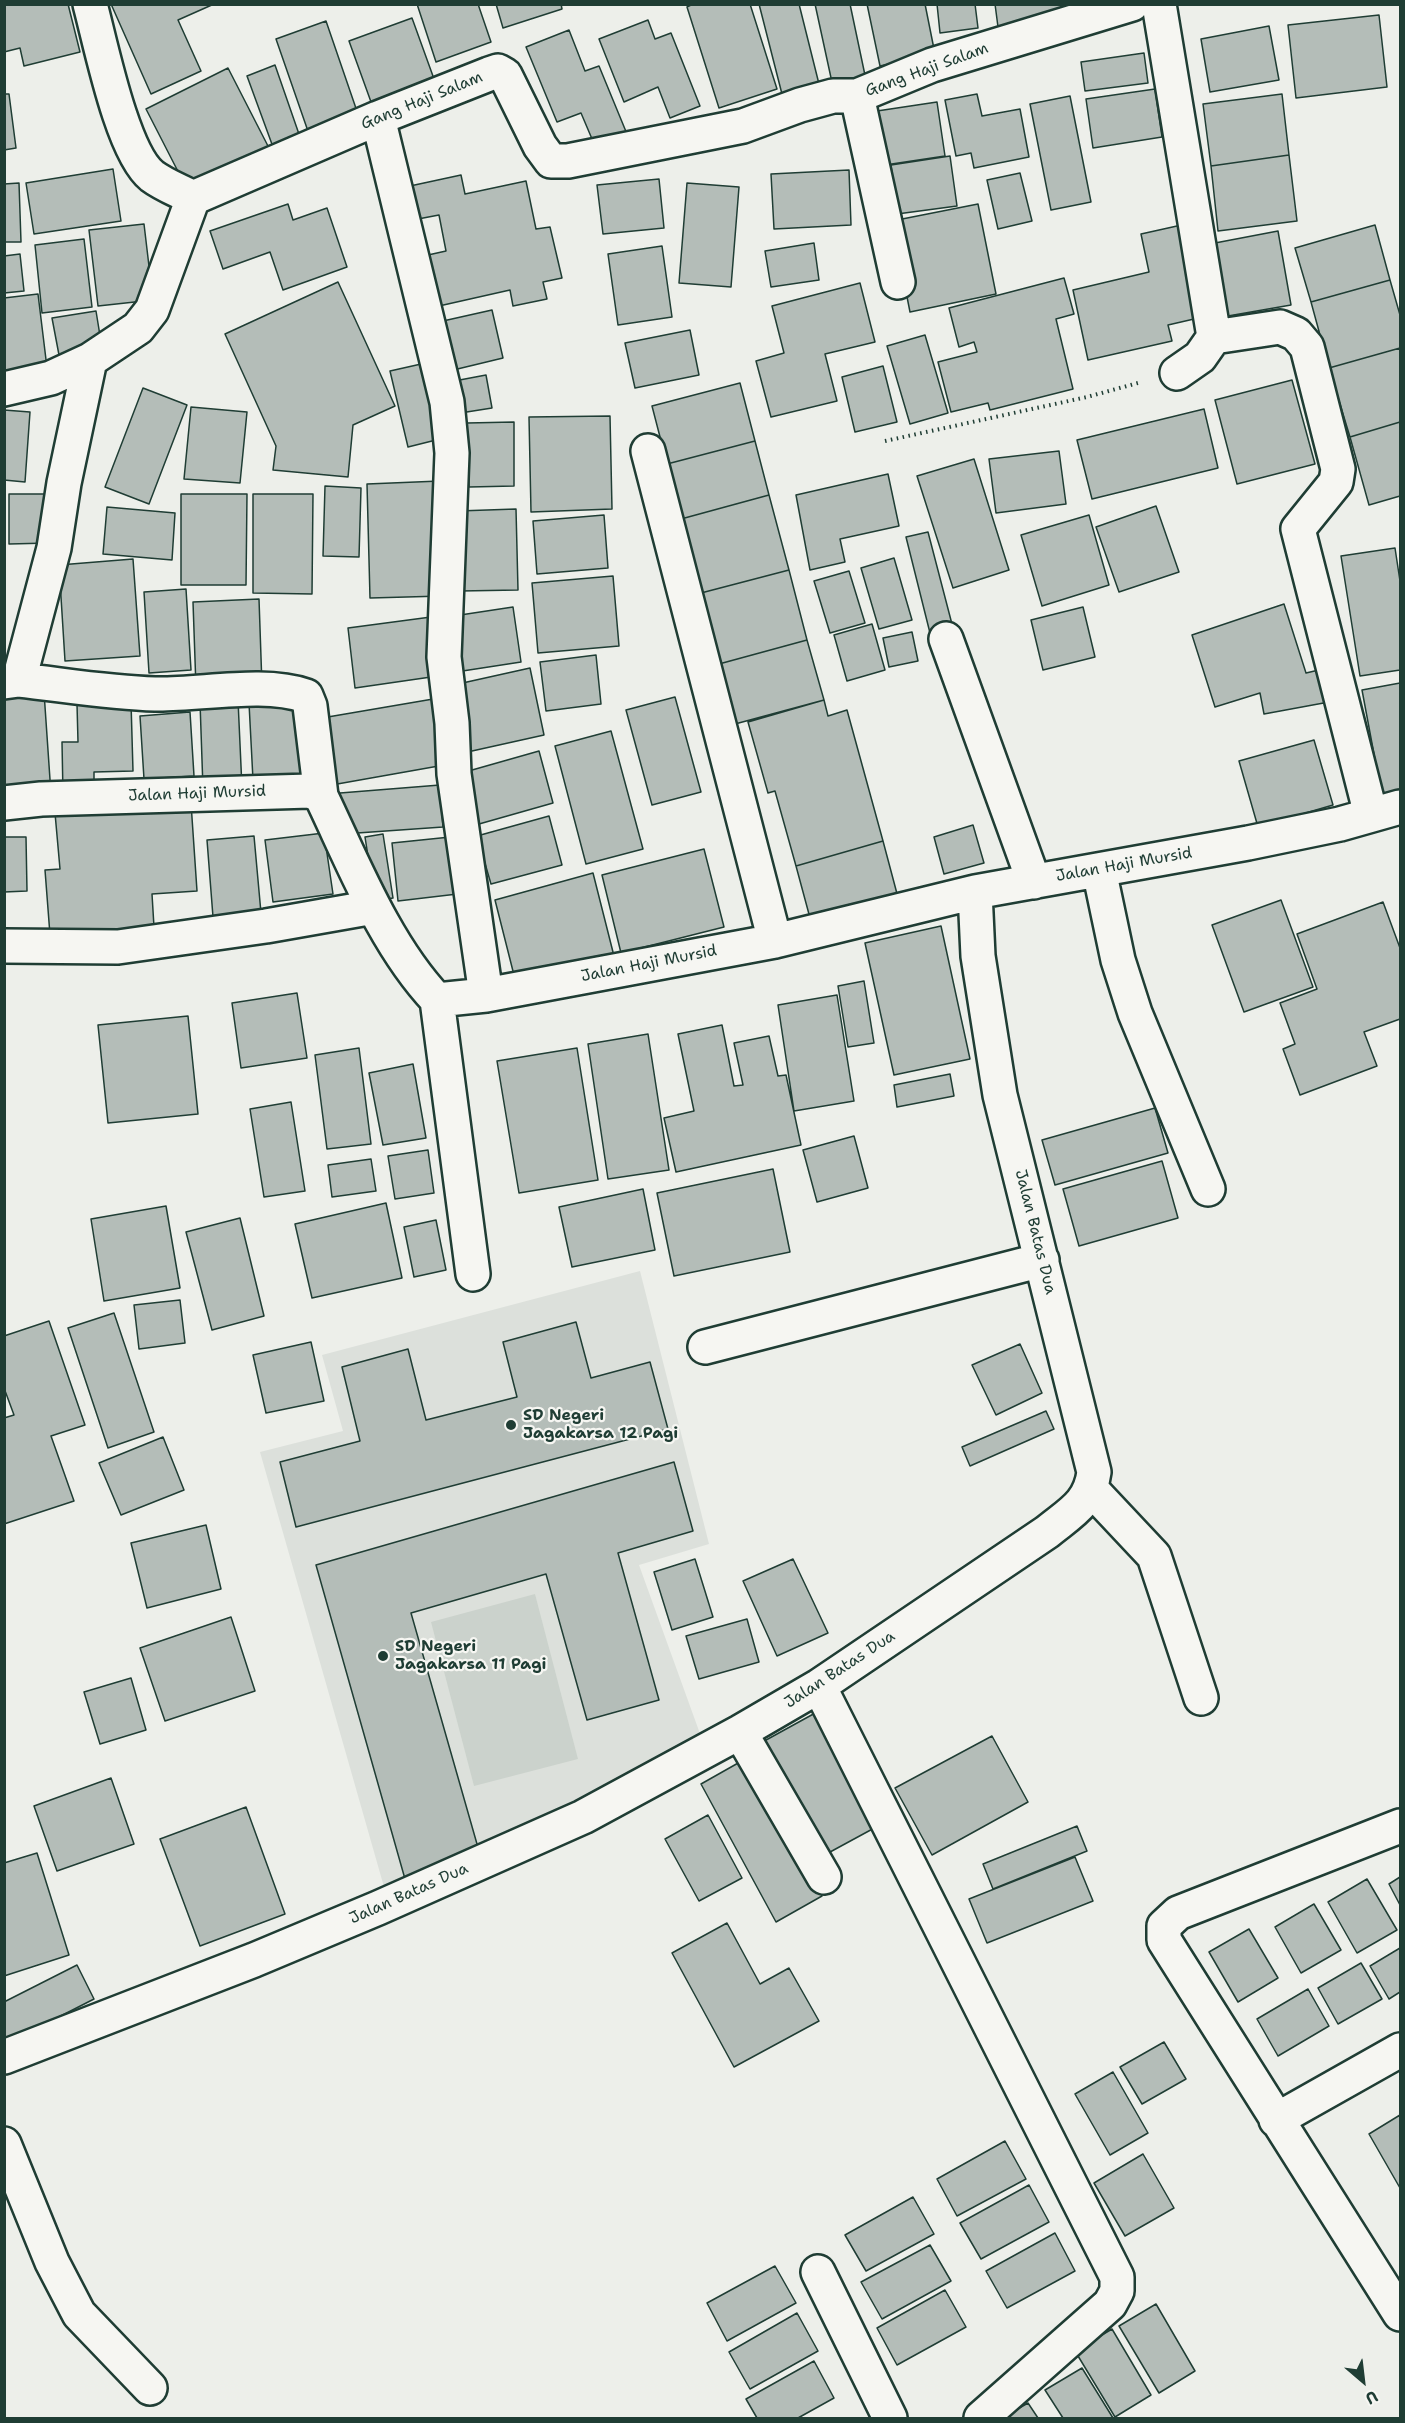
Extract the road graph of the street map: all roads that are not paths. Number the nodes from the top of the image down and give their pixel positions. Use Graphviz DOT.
graph roads {
  1 [pos="90,4"];
  2 [pos="1132,4"];
  3 [pos="1159,4"];
  4 [pos="857,96"];
  5 [pos="378,118"];
  6 [pos="193,198"];
  7 [pos="898,282"];
  8 [pos="1214,337"];
  9 [pos="90,360"];
  10 [pos="1177,373"];
  11 [pos="4,389"];
  12 [pos="648,451"];
  13 [pos="946,639"];
  14 [pos="12,681"];
  15 [pos="321,796"];
  16 [pos="4,803"];
  17 [pos="1386,811"];
  18 [pos="1099,870"];
  19 [pos="1034,882"];
  20 [pos="975,892"];
  21 [pos="374,906"];
  22 [pos="775,940"];
  23 [pos="4,946"];
  24 [pos="486,995"];
  25 [pos="437,1000"];
  26 [pos="1208,1189"];
  27 [pos="1042,1260"];
  28 [pos="474,1274"];
  29 [pos="705,1347"];
  30 [pos="1092,1490"];
  31 [pos="819,1686"];
  32 [pos="1201,1698"];
  33 [pos="740,1732"];
  34 [pos="1401,1826"];
  35 [pos="824,1877"];
  36 [pos="1401,2050"];
  37 [pos="4,2057"];
  38 [pos="1276,2120"];
  39 [pos="4,2144"];
  40 [pos="818,2272"];
  41 [pos="1401,2314"];
  42 [pos="150,2388"];
  43 [pos="890,2418"];
  44 [pos="981,2418"];
  1 -- 6 [label="street"];
  2 -- 4 [label="street, Gang Haji Salam"];
  3 -- 8 [label="street"];
  4 -- 5 [label="street, Gang Haji Salam"];
  4 -- 7 [label="street"];
  5 -- 6 [label="street, Gang Haji Salam"];
  5 -- 24 [label="street"];
  6 -- 9 [label="street"];
  8 -- 10 [label="street"];
  8 -- 17 [label="street"];
  9 -- 11 [label="street"];
  9 -- 14 [label="street"];
  12 -- 22 [label="street"];
  13 -- 19 [label="street"];
  14 -- 15 [label="street"];
  15 -- 16 [label="street, Jalan Haji Mursid"];
  15 -- 21 [label="street"];
  17 -- 18 [label="street, Jalan Haji Mursid"];
  18 -- 19 [label="street, Jalan Haji Mursid"];
  18 -- 26 [label="street"];
  19 -- 20 [label="street, Jalan Haji Mursid"];
  20 -- 22 [label="street, Jalan Haji Mursid"];
  20 -- 27 [label="street, Jalan Batas Dua"];
  21 -- 23 [label="street"];
  21 -- 25 [label="street"];
  22 -- 24 [label="street, Jalan Haji Mursid"];
  24 -- 25 [label="street, Jalan Haji Mursid"];
  25 -- 28 [label="street"];
  27 -- 29 [label="street"];
  27 -- 30 [label="street, Jalan Batas Dua"];
  30 -- 31 [label="street, Jalan Batas Dua"];
  30 -- 32 [label="street"];
  31 -- 33 [label="street, Jalan Batas Dua"];
  31 -- 44 [label="street"];
  33 -- 35 [label="street"];
  33 -- 37 [label="street, Jalan Batas Dua"];
  34 -- 38 [label="street"];
  36 -- 38 [label="street"];
  38 -- 41 [label="street"];
  39 -- 42 [label="street"];
  40 -- 43 [label="street"];
}
